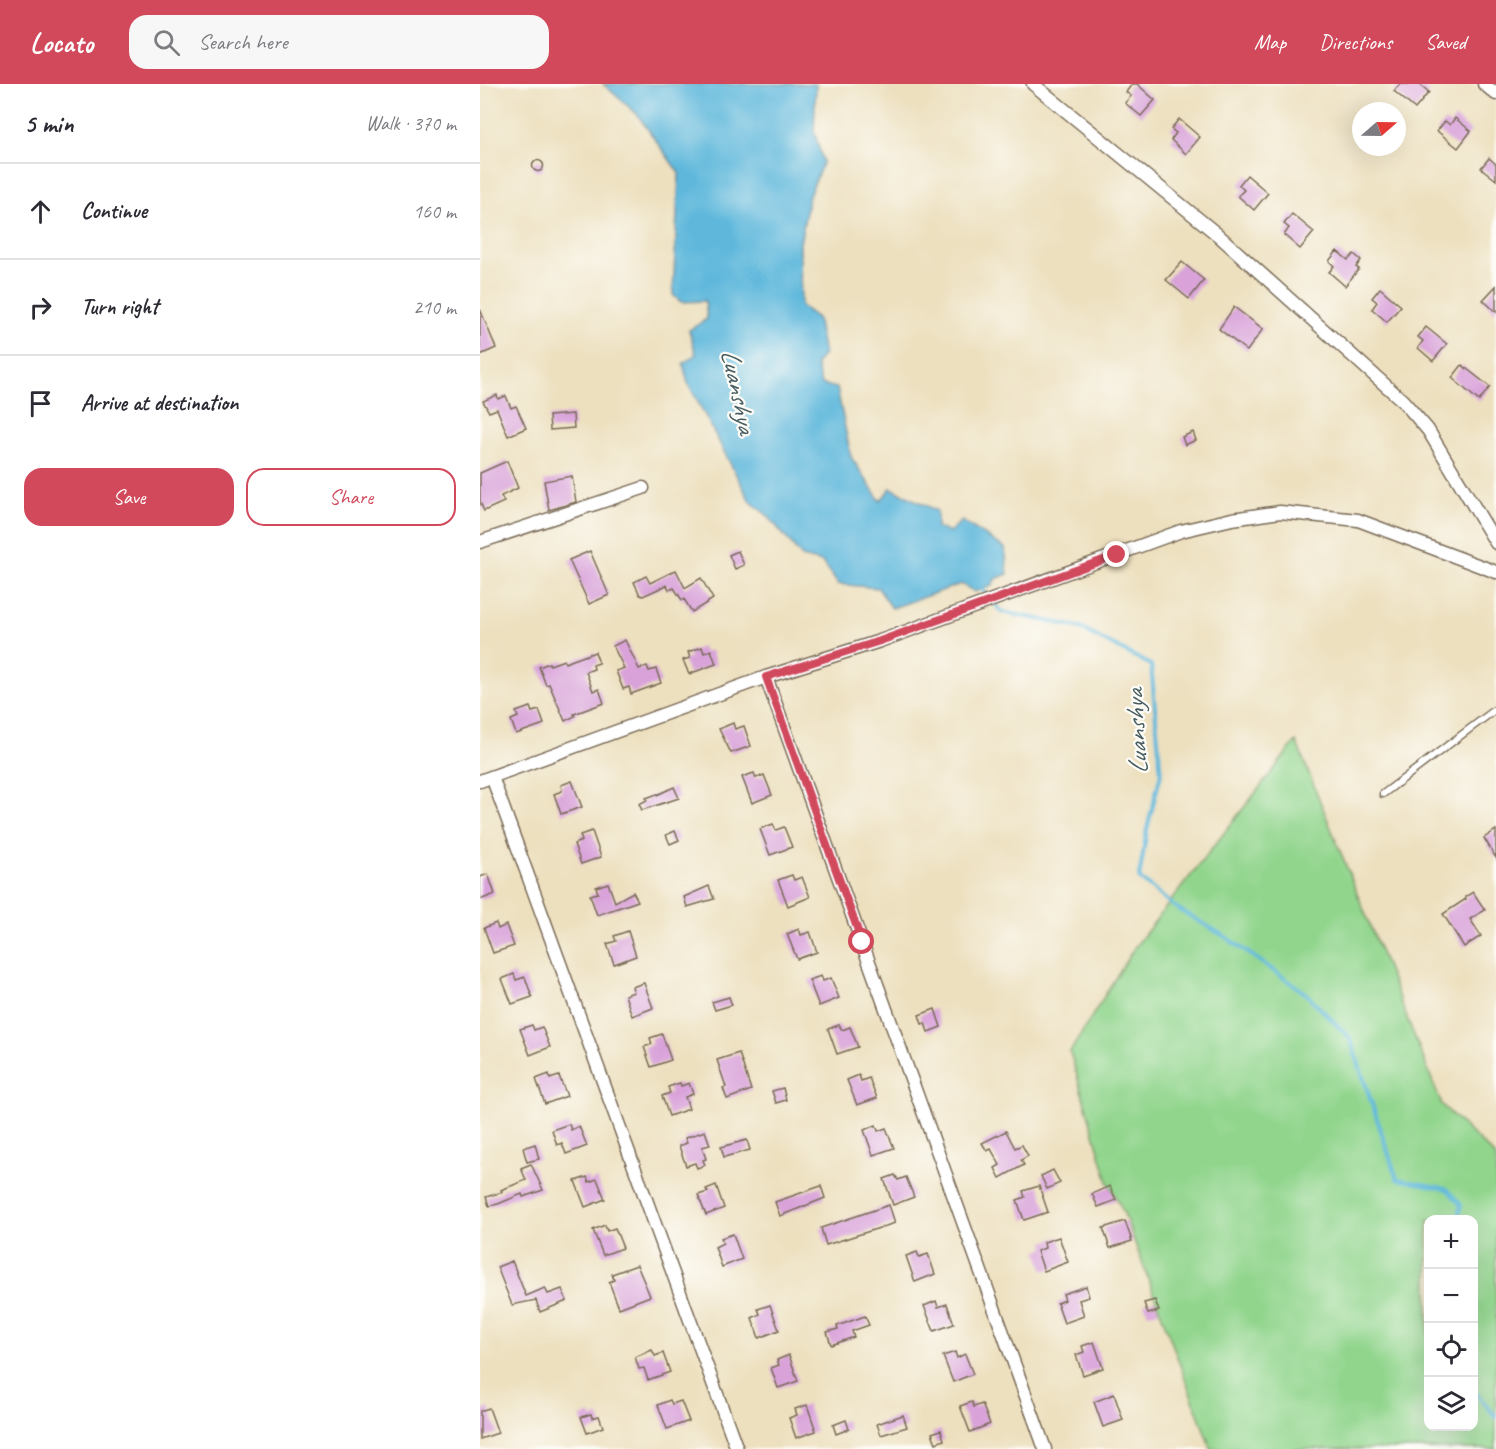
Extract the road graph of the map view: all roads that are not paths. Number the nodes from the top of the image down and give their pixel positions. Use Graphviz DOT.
graph roads {
  1 [pos="1033,84"];
  2 [pos="1484,84"];
  3 [pos="1496,94"];
  4 [pos="643,488"];
  5 [pos="480,542"];
  6 [pos="1496,543"];
  7 [pos="1496,572"];
  8 [pos="766,677"];
  9 [pos="1496,709"];
  10 [pos="486,779"];
  11 [pos="1383,794"];
  12 [pos="737,1449"];
  13 [pos="1045,1449"];
  1 -- 6 [label="street"];
  2 -- 3 [label="street"];
  4 -- 5 [label="street"];
  7 -- 8 [label="street"];
  8 -- 10 [label="street"];
  8 -- 13 [label="street"];
  9 -- 11 [label="lane"];
  10 -- 12 [label="street"];
}
